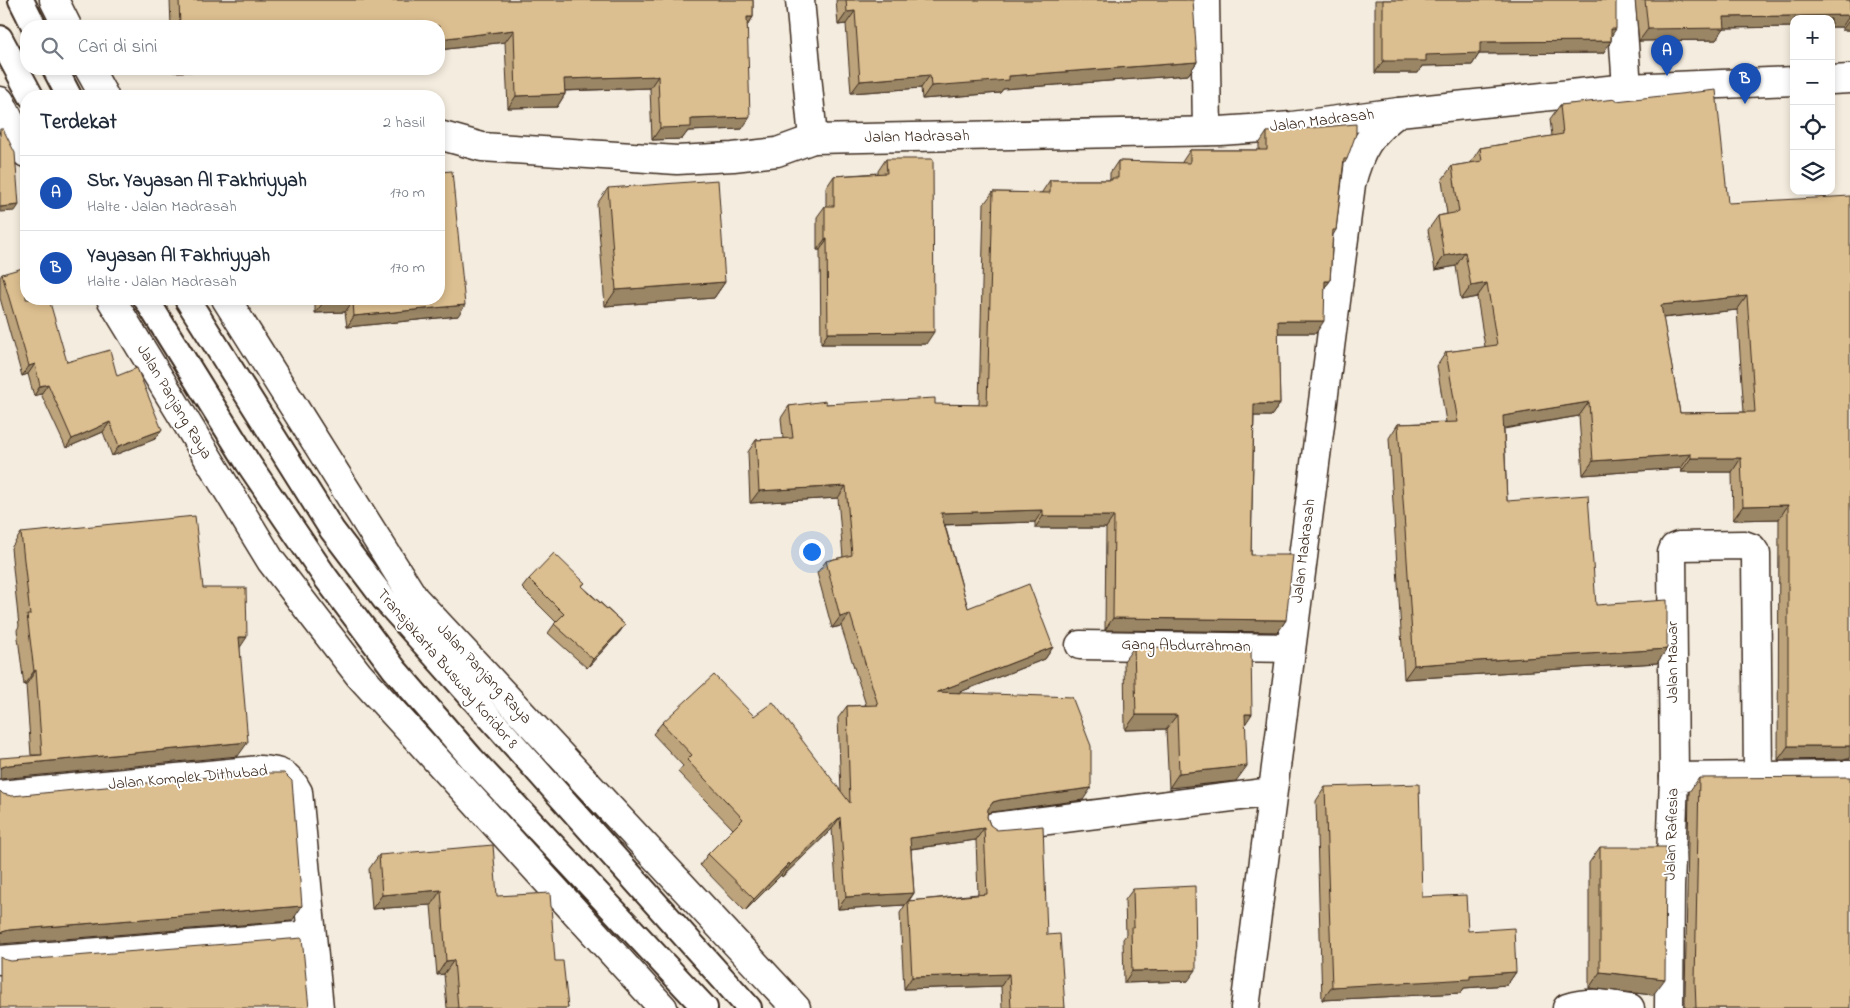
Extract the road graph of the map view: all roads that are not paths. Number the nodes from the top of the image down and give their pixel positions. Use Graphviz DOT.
graph roads {
  1 [pos="21,0"];
  2 [pos="54,0"];
  3 [pos="800,0"];
  4 [pos="1205,0"];
  5 [pos="1621,0"];
  6 [pos="31,20"];
  7 [pos="64,20"];
  8 [pos="0,38"];
  9 [pos="58,75"];
  10 [pos="92,75"];
  11 [pos="1850,79"];
  12 [pos="1835,80"];
  13 [pos="1790,81"];
  14 [pos="1626,88"];
  15 [pos="28,90"];
  16 [pos="67,90"];
  17 [pos="101,90"];
  18 [pos="0,101"];
  19 [pos="1399,112"];
  20 [pos="1207,131"];
  21 [pos="445,137"];
  22 [pos="813,139"];
  23 [pos="20,141"];
  24 [pos="115,305"];
  25 [pos="150,305"];
  26 [pos="191,305"];
  27 [pos="230,305"];
  28 [pos="1080,645"];
  29 [pos="1291,648"];
  30 [pos="1850,775"];
  31 [pos="1758,776"];
  32 [pos="1674,777"];
  33 [pos="1272,792"];
  34 [pos="0,795"];
  35 [pos="994,827"];
  36 [pos="312,935"];
  37 [pos="0,960"];
  38 [pos="319,1008"];
  39 [pos="663,1008"];
  40 [pos="704,1008"];
  41 [pos="750,1008"];
  42 [pos="796,1008"];
  43 [pos="1245,1008"];
  44 [pos="1567,1008"];
  45 [pos="1630,1008"];
  46 [pos="1669,1008"];
  1 -- 6 [label="lane"];
  2 -- 7 [label="street"];
  3 -- 22 [label="street"];
  4 -- 20 [label="street"];
  5 -- 14 [label="street"];
  8 -- 15 [label="lane"];
  9 -- 16 [label="lane"];
  10 -- 17 [label="street"];
  11 -- 12 [label="street"];
  13 -- 14 [label="street, Jalan Madrasah"];
  14 -- 19 [label="street, Jalan Madrasah"];
  18 -- 23 [label="street"];
  19 -- 20 [label="street, Jalan Madrasah"];
  19 -- 29 [label="street, Jalan Madrasah"];
  20 -- 22 [label="street, Jalan Madrasah"];
  21 -- 22 [label="street, Jalan Madrasah"];
  24 -- 39 [label="street, Jalan Panjang Raya"];
  25 -- 40 [label="lane"];
  26 -- 41 [label="lane, Transjakarta Busway Koridor 8"];
  27 -- 42 [label="street, Jalan Panjang Raya"];
  28 -- 29 [label="street, Gang Abdurrahman"];
  29 -- 33 [label="street, Jalan Madrasah"];
  30 -- 31 [label="street, Jalan Raflesia"];
  31 -- 32 [label="street, Jalan Raflesia"];
  31 -- 32 [label="street, Jalan Mawar"];
  32 -- 46 [label="street, Jalan Raflesia"];
  33 -- 35 [label="street"];
  33 -- 43 [label="street, Jalan Madrasah"];
  34 -- 36 [label="street, Jalan Komplek Dithubad"];
  36 -- 37 [label="street"];
  36 -- 38 [label="street, Jalan Komplek Dithubad"];
  44 -- 45 [label="street"];
}
